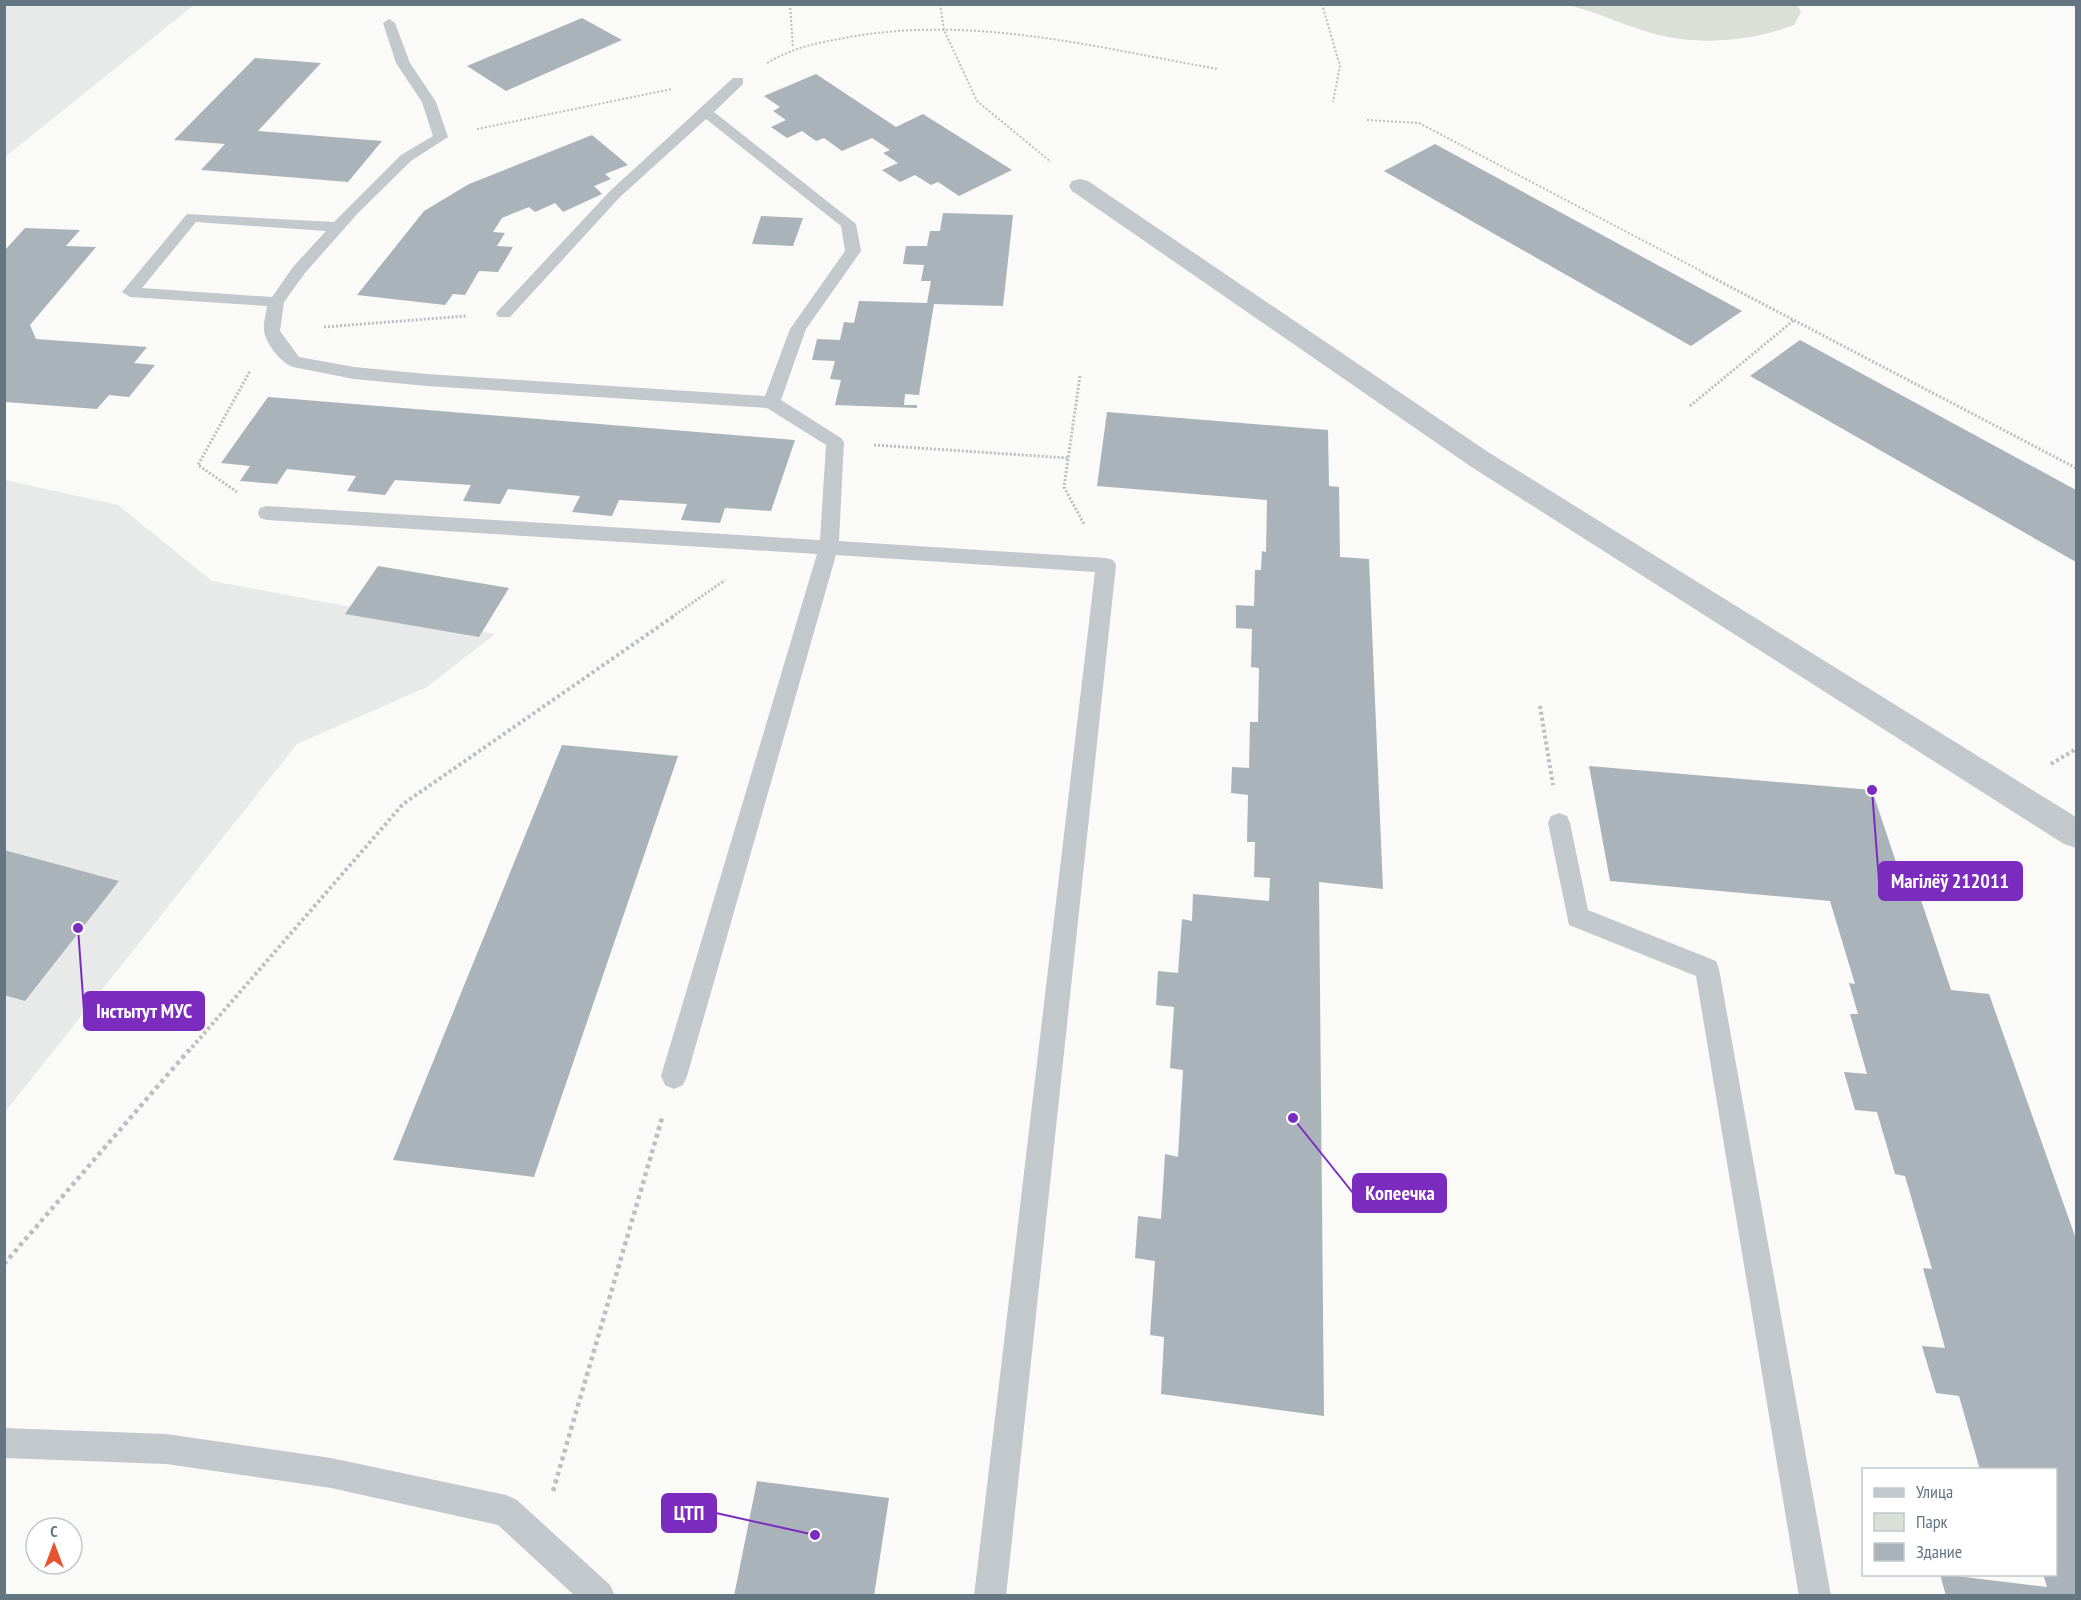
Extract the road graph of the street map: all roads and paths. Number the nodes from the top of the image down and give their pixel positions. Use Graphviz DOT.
graph roads {
  1 [pos="790,4"];
  2 [pos="940,4"];
  3 [pos="1322,4"];
  4 [pos="389,23"];
  5 [pos="944,30"];
  6 [pos="793,48"];
  7 [pos="1218,69"];
  8 [pos="738,81"];
  9 [pos="1333,102"];
  10 [pos="706,112"];
  11 [pos="1367,120"];
  12 [pos="441,137"];
  13 [pos="1080,186"];
  14 [pos="338,227"];
  15 [pos="276,302"];
  16 [pos="504,313"];
  17 [pos="1794,320"];
  18 [pos="272,331"];
  19 [pos="1080,376"];
  20 [pos="771,402"];
  21 [pos="1690,406"];
  22 [pos="835,442"];
  23 [pos="1068,458"];
  24 [pos="2076,468"];
  25 [pos="267,513"];
  26 [pos="778,544"];
  27 [pos="830,547"];
  28 [pos="1106,565"];
  29 [pos="1540,706"];
  30 [pos="1559,823"];
  31 [pos="2076,834"];
  32 [pos="674,1077"];
  33 [pos="4,1264"];
  34 [pos="4,1443"];
  35 [pos="538,1541"];
  36 [pos="599,1596"];
  37 [pos="990,1596"];
  38 [pos="1815,1596"];
  1 -- 6 [label="path"];
  2 -- 5 [label="path"];
  3 -- 9 [label="path"];
  4 -- 12 [label="lane"];
  5 -- 6 [label="path"];
  5 -- 7 [label="path"];
  5 -- 13 [label="path"];
  6 -- 8 [label="path"];
  8 -- 10 [label="lane"];
  8 -- 12 [label="path"];
  10 -- 16 [label="lane"];
  10 -- 20 [label="lane"];
  11 -- 17 [label="path"];
  12 -- 14 [label="lane"];
  13 -- 31 [label="street"];
  14 -- 15 [label="lane"];
  14 -- 15 [label="lane"];
  15 -- 18 [label="lane"];
  16 -- 18 [label="path"];
  17 -- 21 [label="path"];
  17 -- 24 [label="path"];
  18 -- 20 [label="lane"];
  18 -- 25 [label="path"];
  19 -- 23 [label="path"];
  20 -- 22 [label="lane"];
  22 -- 23 [label="path"];
  22 -- 27 [label="lane"];
  23 -- 28 [label="path"];
  25 -- 26 [label="lane"];
  26 -- 27 [label="lane"];
  26 -- 33 [label="path"];
  27 -- 28 [label="lane"];
  27 -- 32 [label="lane"];
  28 -- 37 [label="lane"];
  29 -- 30 [label="path"];
  30 -- 38 [label="lane"];
  32 -- 35 [label="path"];
  34 -- 35 [label="lane"];
  35 -- 36 [label="lane"];
}
